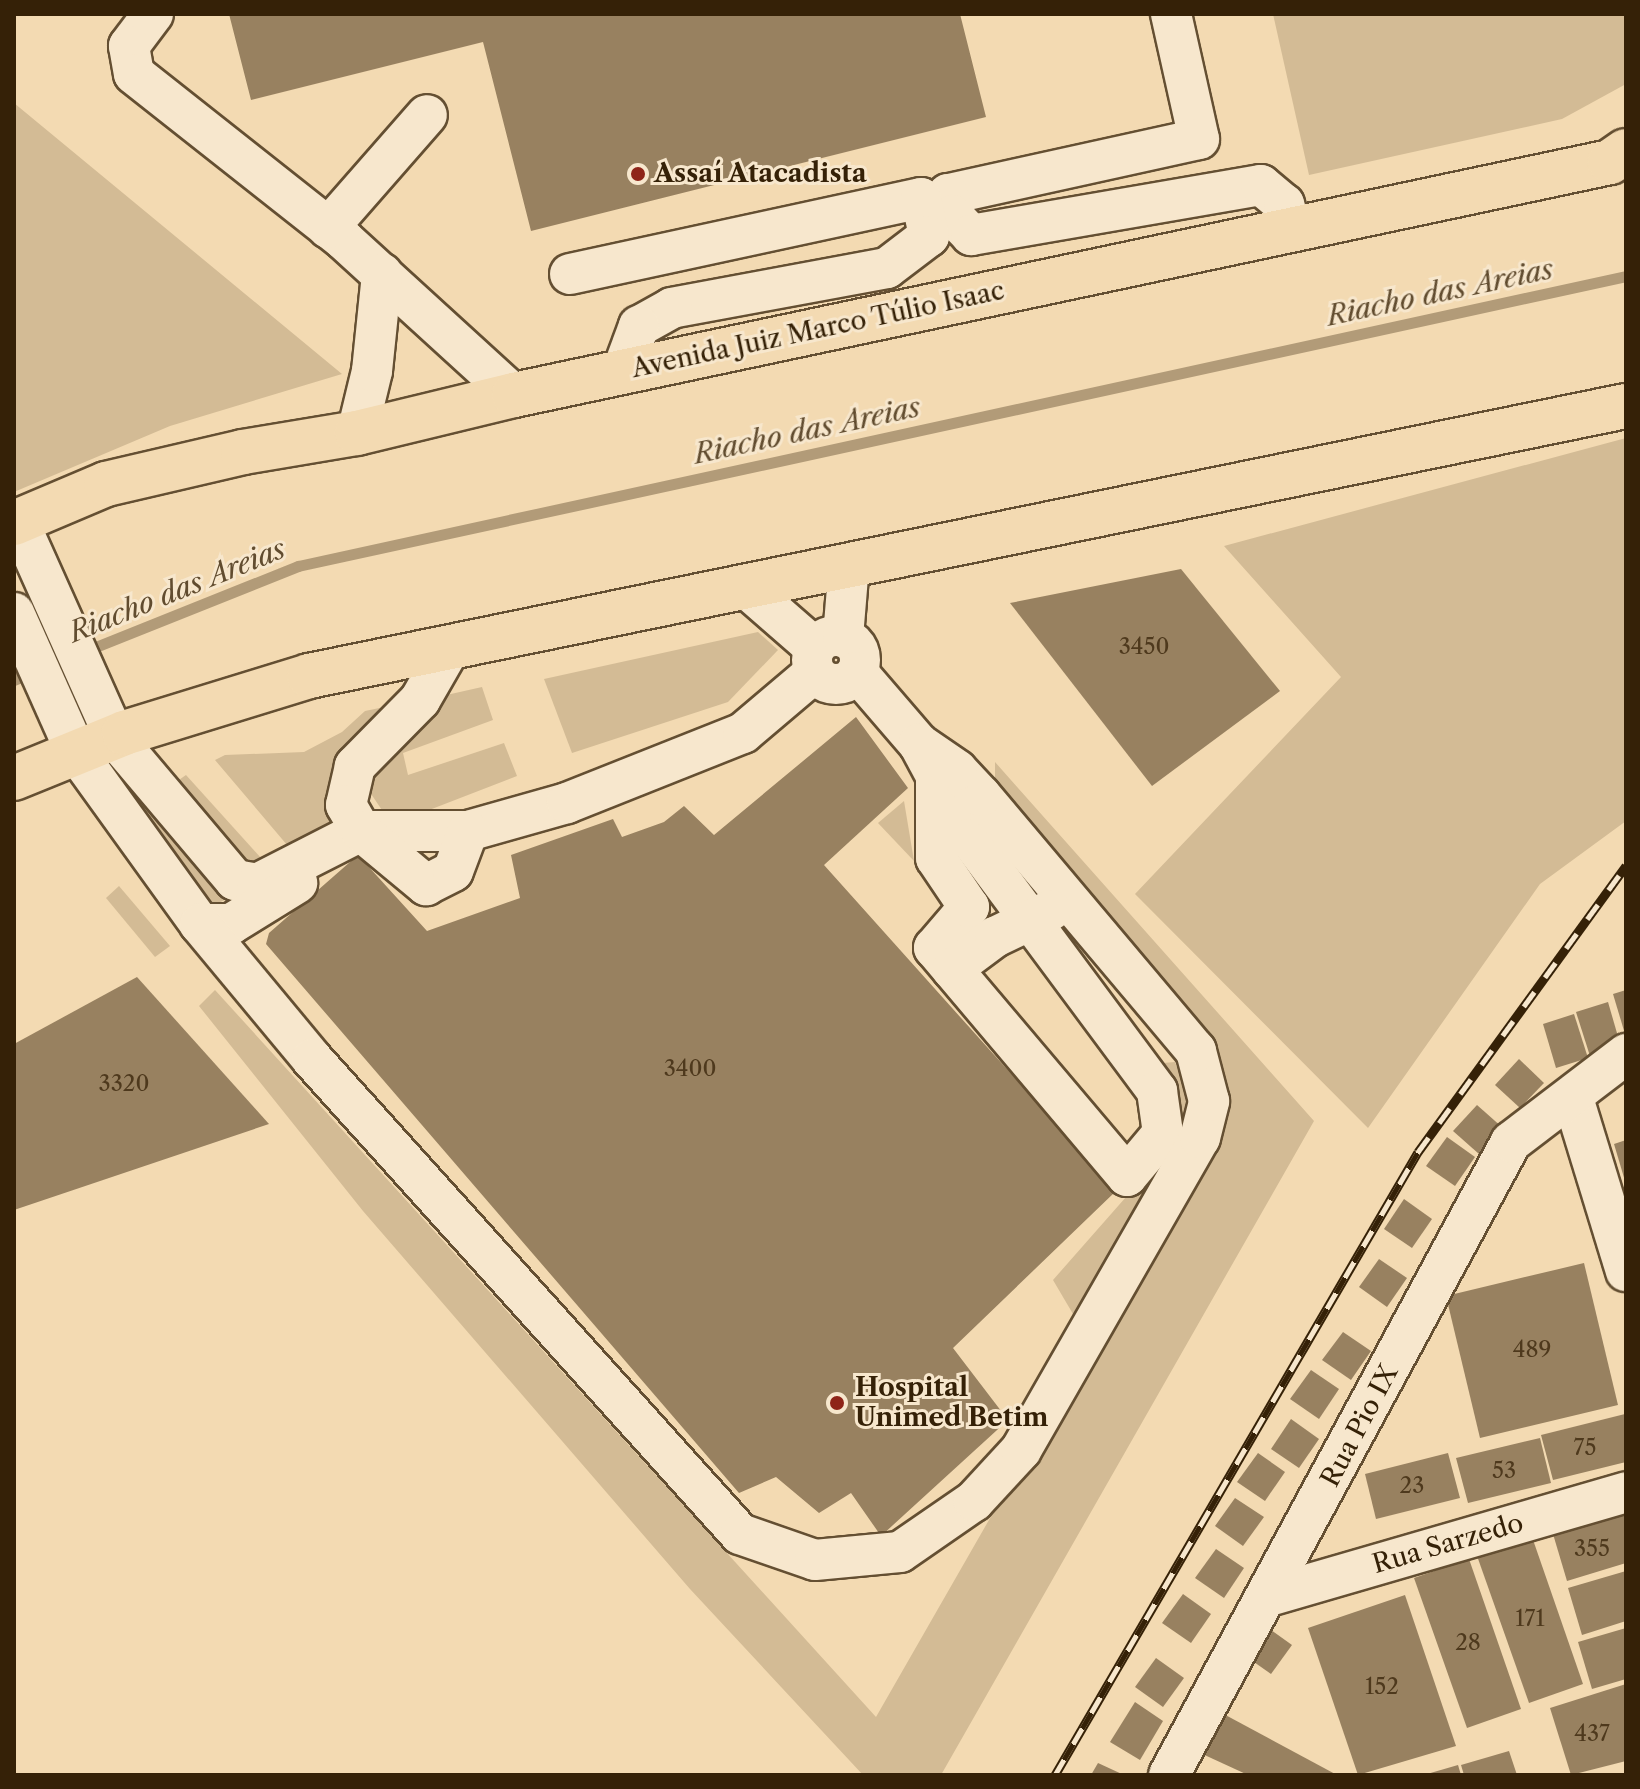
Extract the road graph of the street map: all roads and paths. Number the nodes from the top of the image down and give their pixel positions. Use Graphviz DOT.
graph roads {
  1 [pos="153,14"];
  2 [pos="1171,14"];
  3 [pos="427,115"];
  4 [pos="1626,151"];
  5 [pos="934,196"];
  6 [pos="328,228"];
  7 [pos="1291,229"];
  8 [pos="382,274"];
  9 [pos="570,274"];
  10 [pos="622,372"];
  11 [pos="514,395"];
  12 [pos="1626,406"];
  13 [pos="357,433"];
  14 [pos="16,522"];
  15 [pos="849,564"];
  16 [pos="744,586"];
  17 [pos="14,613"];
  18 [pos="451,646"];
  19 [pos="832,657"];
  20 [pos="90,735"];
  21 [pos="919,744"];
  22 [pos="14,778"];
  23 [pos="936,779"];
  24 [pos="366,835"];
  25 [pos="1068,900"];
  26 [pos="1030,922"];
  27 [pos="200,924"];
  28 [pos="952,969"];
  29 [pos="1626,1054"];
  30 [pos="1573,1098"];
  31 [pos="1626,1271"];
  32 [pos="1626,1492"];
  33 [pos="1269,1596"];
  34 [pos="1169,1775"];
  1 -- 6 [label="street"];
  2 -- 5 [label="street"];
  3 -- 6 [label="street"];
  4 -- 7 [label="main road, Avenida Juiz Marco Túlio Isaac"];
  5 -- 7 [label="street"];
  5 -- 9 [label="street"];
  5 -- 10 [label="street"];
  6 -- 8 [label="street"];
  7 -- 10 [label="main road, Avenida Juiz Marco Túlio Isaac"];
  8 -- 11 [label="street"];
  8 -- 13 [label="street"];
  10 -- 11 [label="main road, Avenida Juiz Marco Túlio Isaac"];
  11 -- 13 [label="main road, Avenida Juiz Marco Túlio Isaac"];
  12 -- 15 [label="main road"];
  13 -- 14 [label="main road, Avenida Juiz Marco Túlio Isaac"];
  14 -- 20 [label="street"];
  15 -- 16 [label="main road"];
  15 -- 19 [label="street"];
  16 -- 18 [label="main road"];
  16 -- 19 [label="street"];
  17 -- 20 [label="street"];
  18 -- 20 [label="main road"];
  18 -- 24 [label="street"];
  19 -- 21 [label="street"];
  19 -- 24 [label="street"];
  20 -- 22 [label="main road"];
  20 -- 24 [label="street"];
  20 -- 27 [label="street"];
  21 -- 23 [label="street"];
  21 -- 25 [label="street"];
  23 -- 26 [label="street"];
  23 -- 28 [label="street"];
  24 -- 27 [label="street"];
  25 -- 26 [label="street"];
  25 -- 27 [label="street"];
  26 -- 28 [label="street"];
  26 -- 28 [label="street"];
  29 -- 30 [label="street, Rua Pio IX"];
  30 -- 31 [label="street"];
  30 -- 33 [label="street, Rua Pio IX"];
  32 -- 33 [label="street, Rua Sarzedo"];
  33 -- 34 [label="street, Rua Pio IX"];
}
